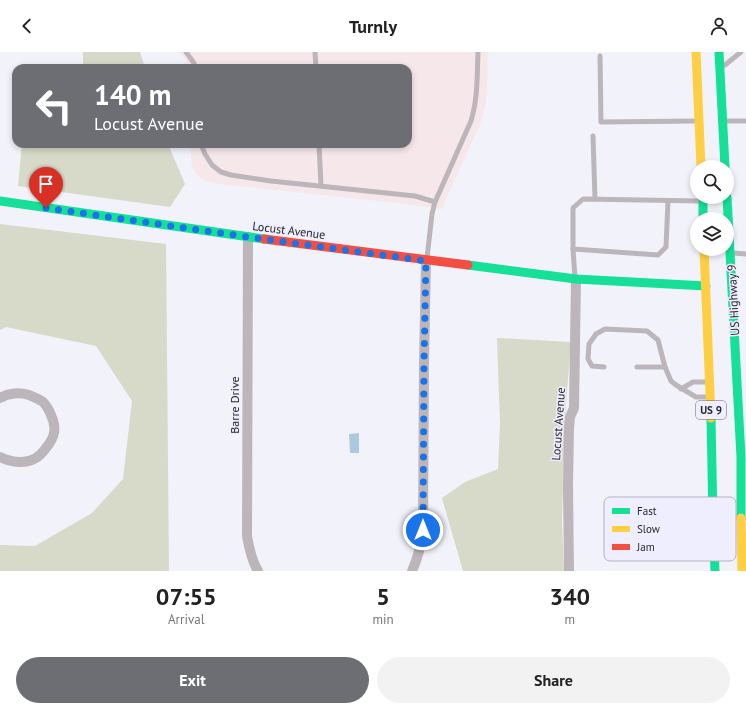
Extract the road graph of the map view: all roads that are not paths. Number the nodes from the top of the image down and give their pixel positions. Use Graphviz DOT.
graph roads {
  1 [pos="186,52"];
  2 [pos="315,52"];
  3 [pos="478,52"];
  4 [pos="696,52"];
  5 [pos="718,52"];
  6 [pos="741,52"];
  7 [pos="600,56"];
  8 [pos="194,64"];
  9 [pos="316,64"];
  10 [pos="720,70"];
  11 [pos="699,121"];
  12 [pos="722,121"];
  13 [pos="746,121"];
  14 [pos="593,136"];
  15 [pos="202,148"];
  16 [pos="319,148"];
  17 [pos="701,160"];
  18 [pos="725,160"];
  19 [pos="321,186"];
  20 [pos="595,199"];
  21 [pos="690,200"];
  22 [pos="0,201"];
  23 [pos="668,201"];
  24 [pos="435,202"];
  25 [pos="248,237"];
  26 [pos="573,249"];
  27 [pos="734,253"];
  28 [pos="746,254"];
  29 [pos="704,256"];
  30 [pos="730,256"];
  31 [pos="426,261"];
  32 [pos="576,279"];
  33 [pos="706,286"];
  34 [pos="604,366"];
  35 [pos="665,366"];
  36 [pos="637,367"];
  37 [pos="711,382"];
  38 [pos="681,389"];
  39 [pos="711,397"];
  40 [pos="0,398"];
  41 [pos="0,457"];
  42 [pos="744,460"];
  43 [pos="713,497"];
  44 [pos="743,524"];
  45 [pos="715,561"];
  46 [pos="258,571"];
  47 [pos="412,571"];
  48 [pos="569,571"];
  49 [pos="716,571"];
  50 [pos="742,571"];
  1 -- 8 [label="lane"];
  2 -- 9 [label="lane"];
  3 -- 24 [label="lane"];
  4 -- 11 [label="main road"];
  5 -- 10 [label="main road"];
  6 -- 10 [label="lane"];
  7 -- 11 [label="lane"];
  10 -- 12 [label="main road"];
  11 -- 17 [label="main road"];
  12 -- 13 [label="lane"];
  12 -- 18 [label="main road"];
  14 -- 20 [label="lane"];
  15 -- 19 [label="lane"];
  16 -- 19 [label="lane"];
  19 -- 24 [label="lane"];
  20 -- 23 [label="lane"];
  20 -- 26 [label="lane"];
  21 -- 23 [label="lane"];
  22 -- 25 [label="main road, Locust Avenue"];
  23 -- 26 [label="lane"];
  24 -- 31 [label="lane"];
  25 -- 31 [label="main road, Locust Avenue"];
  25 -- 46 [label="street, Barre Drive"];
  26 -- 32 [label="lane"];
  27 -- 28 [label="lane"];
  29 -- 33 [label="main road, US 9"];
  30 -- 42 [label="main road, US Highway 9 / US 9"];
  31 -- 32 [label="main road, Locust Avenue"];
  31 -- 47 [label="street"];
  32 -- 33 [label="main road, Locust Avenue"];
  32 -- 48 [label="street, Locust Avenue"];
  33 -- 37 [label="main road, US 9"];
  34 -- 35 [label="lane"];
  35 -- 36 [label="lane"];
  35 -- 38 [label="lane"];
  37 -- 38 [label="lane"];
  37 -- 39 [label="main road, US 9"];
  38 -- 39 [label="lane"];
  39 -- 43 [label="main road, US 9"];
  40 -- 41 [label="street"];
  42 -- 44 [label="main road, US Highway 9 / US 9"];
  44 -- 50 [label="main road, US Highway 9 / US 9"];
  45 -- 49 [label="main road, US 9"];
}
